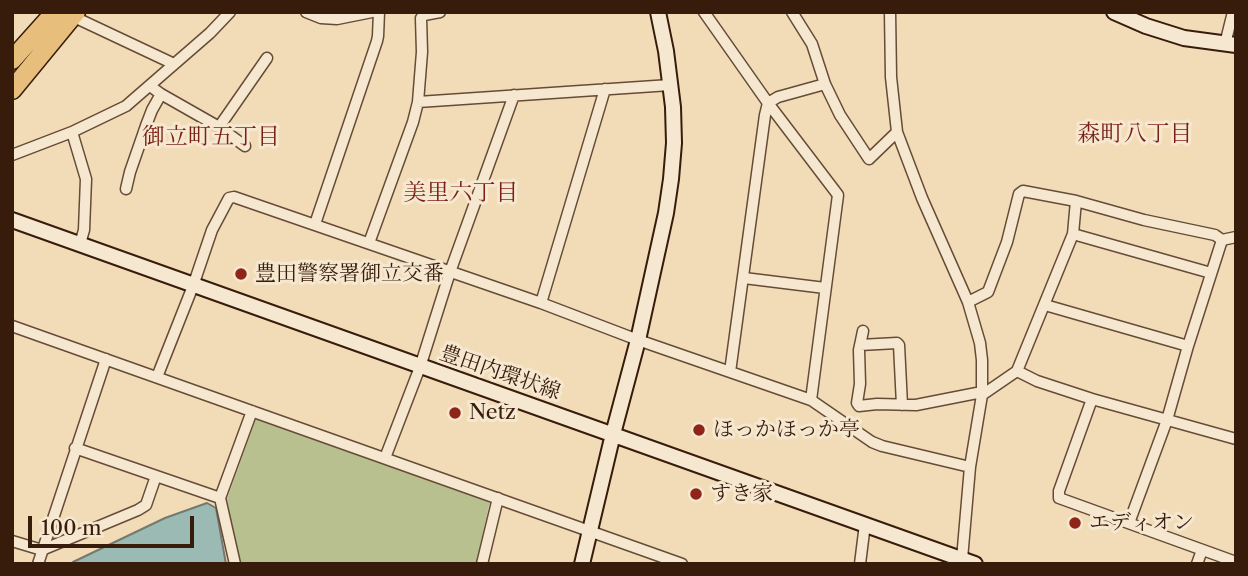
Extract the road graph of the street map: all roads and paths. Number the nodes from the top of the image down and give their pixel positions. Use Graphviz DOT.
graph roads {
  1 [pos="230,12"];
  2 [pos="306,12"];
  3 [pos="372,12"];
  4 [pos="379,12"];
  5 [pos="440,12"];
  6 [pos="658,12"];
  7 [pos="704,12"];
  8 [pos="792,12"];
  9 [pos="890,12"];
  10 [pos="1114,12"];
  11 [pos="1233,12"];
  12 [pos="68,13"];
  13 [pos="1231,44"];
  14 [pos="267,58"];
  15 [pos="12,60"];
  16 [pos="174,64"];
  17 [pos="825,84"];
  18 [pos="670,85"];
  19 [pos="150,86"];
  20 [pos="605,89"];
  21 [pos="12,90"];
  22 [pos="161,94"];
  23 [pos="514,95"];
  24 [pos="418,103"];
  25 [pos="768,103"];
  26 [pos="219,127"];
  27 [pos="72,132"];
  28 [pos="897,132"];
  29 [pos="245,146"];
  30 [pos="12,155"];
  31 [pos="126,189"];
  32 [pos="1076,201"];
  33 [pos="12,220"];
  34 [pos="315,224"];
  35 [pos="1073,234"];
  36 [pos="1236,237"];
  37 [pos="1222,240"];
  38 [pos="369,243"];
  39 [pos="80,244"];
  40 [pos="450,272"];
  41 [pos="1211,273"];
  42 [pos="744,278"];
  43 [pos="192,286"];
  44 [pos="825,288"];
  45 [pos="968,302"];
  46 [pos="541,303"];
  47 [pos="1045,305"];
  48 [pos="12,326"];
  49 [pos="863,331"];
  50 [pos="638,340"];
  51 [pos="860,345"];
  52 [pos="1188,346"];
  53 [pos="106,359"];
  54 [pos="420,367"];
  55 [pos="1017,371"];
  56 [pos="730,372"];
  57 [pos="157,377"];
  58 [pos="982,393"];
  59 [pos="1092,399"];
  60 [pos="811,400"];
  61 [pos="902,405"];
  62 [pos="252,411"];
  63 [pos="1167,420"];
  64 [pos="613,434"];
  65 [pos="1236,439"];
  66 [pos="75,448"];
  67 [pos="385,458"];
  68 [pos="970,467"];
  69 [pos="156,476"];
  70 [pos="220,498"];
  71 [pos="498,498"];
  72 [pos="1129,523"];
  73 [pos="866,524"];
  74 [pos="590,531"];
  75 [pos="12,541"];
  76 [pos="42,550"];
  77 [pos="1202,550"];
  78 [pos="966,562"];
  79 [pos="1236,562"];
  80 [pos="38,564"];
  81 [pos="235,564"];
  82 [pos="482,564"];
  83 [pos="582,564"];
  84 [pos="682,564"];
  85 [pos="860,564"];
  86 [pos="1196,564"];
  1 -- 16 [label="street"];
  2 -- 3 [label="street"];
  4 -- 34 [label="street"];
  5 -- 24 [label="street"];
  6 -- 18 [label="street"];
  7 -- 25 [label="street"];
  8 -- 17 [label="street"];
  9 -- 28 [label="street"];
  10 -- 13 [label="street"];
  11 -- 13 [label="street"];
  12 -- 15 [label="highway"];
  12 -- 16 [label="street"];
  12 -- 21 [label="highway"];
  14 -- 26 [label="street"];
  16 -- 19 [label="street"];
  17 -- 25 [label="street"];
  17 -- 28 [label="street"];
  18 -- 20 [label="street"];
  18 -- 50 [label="street"];
  19 -- 22 [label="street"];
  19 -- 27 [label="street"];
  20 -- 23 [label="street"];
  20 -- 46 [label="street"];
  22 -- 26 [label="street"];
  22 -- 31 [label="street"];
  23 -- 24 [label="street"];
  23 -- 40 [label="street"];
  24 -- 38 [label="street"];
  25 -- 42 [label="street"];
  25 -- 44 [label="street"];
  26 -- 29 [label="street"];
  27 -- 30 [label="street"];
  27 -- 39 [label="street"];
  28 -- 45 [label="street"];
  32 -- 35 [label="street"];
  32 -- 37 [label="street"];
  32 -- 45 [label="street"];
  33 -- 39 [label="street, 豊田内環状線"];
  34 -- 38 [label="street"];
  34 -- 43 [label="street"];
  35 -- 41 [label="street"];
  35 -- 47 [label="street"];
  36 -- 37 [label="street"];
  37 -- 41 [label="street"];
  38 -- 40 [label="street"];
  39 -- 43 [label="street, 豊田内環状線"];
  40 -- 46 [label="street"];
  40 -- 54 [label="street"];
  41 -- 52 [label="street"];
  42 -- 44 [label="street"];
  42 -- 56 [label="street"];
  43 -- 54 [label="street, 豊田内環状線"];
  43 -- 57 [label="street"];
  44 -- 60 [label="street"];
  45 -- 58 [label="street"];
  46 -- 50 [label="street"];
  47 -- 52 [label="street"];
  47 -- 55 [label="street"];
  48 -- 53 [label="street"];
  49 -- 51 [label="street"];
  50 -- 56 [label="street"];
  50 -- 64 [label="street"];
  51 -- 61 [label="street"];
  51 -- 61 [label="street"];
  52 -- 63 [label="street"];
  53 -- 57 [label="street"];
  53 -- 66 [label="street"];
  54 -- 64 [label="street, 豊田内環状線"];
  54 -- 67 [label="street"];
  55 -- 58 [label="street"];
  55 -- 59 [label="street"];
  56 -- 60 [label="street"];
  57 -- 62 [label="street"];
  58 -- 61 [label="street"];
  58 -- 68 [label="street"];
  59 -- 63 [label="street"];
  59 -- 72 [label="street"];
  60 -- 68 [label="street"];
  62 -- 67 [label="street"];
  62 -- 70 [label="street"];
  63 -- 65 [label="street"];
  63 -- 72 [label="street"];
  64 -- 73 [label="street, 豊田内環状線"];
  64 -- 74 [label="street"];
  66 -- 69 [label="street"];
  66 -- 76 [label="street"];
  67 -- 71 [label="street"];
  68 -- 78 [label="street"];
  69 -- 70 [label="street"];
  69 -- 76 [label="street"];
  70 -- 81 [label="street"];
  71 -- 74 [label="street"];
  71 -- 82 [label="street"];
  72 -- 77 [label="street"];
  73 -- 78 [label="street, 豊田内環状線"];
  73 -- 85 [label="street"];
  74 -- 83 [label="street"];
  74 -- 84 [label="street"];
  75 -- 76 [label="street"];
  76 -- 80 [label="street"];
  77 -- 79 [label="street"];
  77 -- 86 [label="street"];
}
